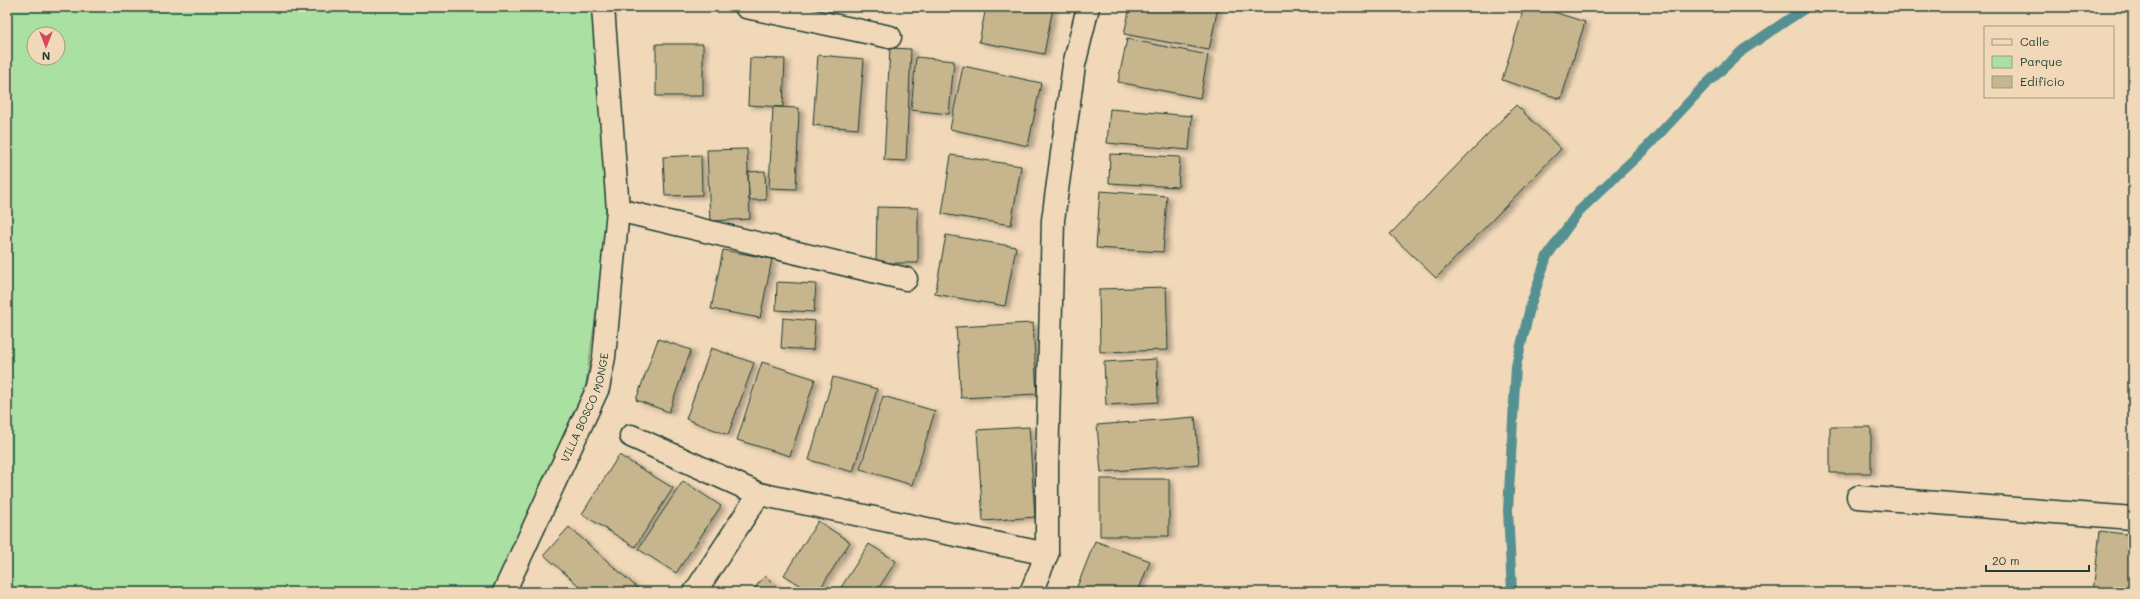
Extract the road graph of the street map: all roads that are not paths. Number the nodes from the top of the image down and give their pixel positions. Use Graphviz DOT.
graph roads {
  1 [pos="603,7"];
  2 [pos="746,7"];
  3 [pos="1088,7"];
  4 [pos="890,37"];
  5 [pos="618,210"];
  6 [pos="906,279"];
  7 [pos="631,436"];
  8 [pos="759,494"];
  9 [pos="1858,497"];
  10 [pos="2133,518"];
  11 [pos="1046,554"];
  12 [pos="504,592"];
  13 [pos="695,592"];
  14 [pos="1031,592"];
  1 -- 5 [label="street, VILLA BOSCO MONGE"];
  2 -- 4 [label="street"];
  3 -- 11 [label="street"];
  5 -- 6 [label="street"];
  5 -- 12 [label="street, VILLA BOSCO MONGE"];
  7 -- 8 [label="street"];
  8 -- 11 [label="street"];
  8 -- 13 [label="street"];
  9 -- 10 [label="street"];
  11 -- 14 [label="street"];
}
